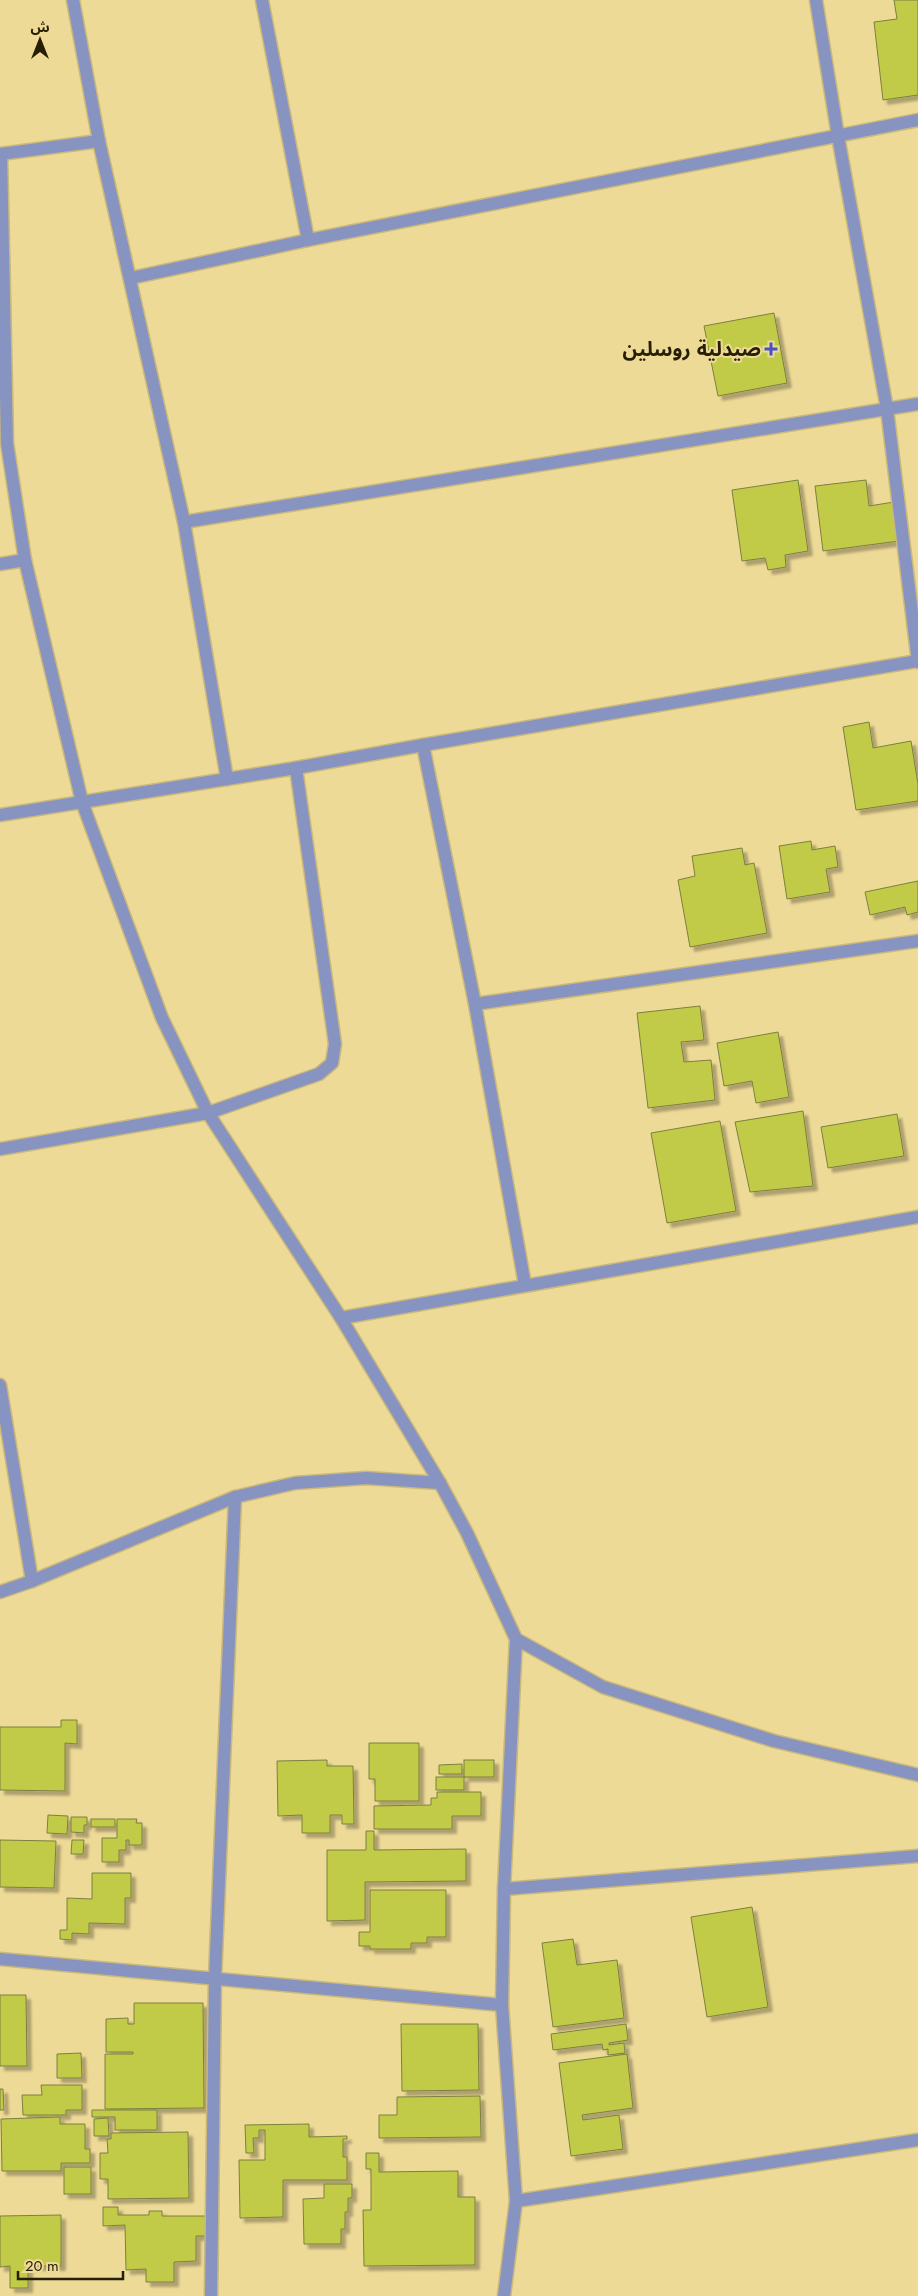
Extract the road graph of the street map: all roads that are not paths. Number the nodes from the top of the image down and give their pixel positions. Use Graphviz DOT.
graph roads {
  1 [pos="73,0"];
  2 [pos="262,0"];
  3 [pos="816,0"];
  4 [pos="918,120"];
  5 [pos="838,136"];
  6 [pos="99,141"];
  7 [pos="0,154"];
  8 [pos="308,240"];
  9 [pos="131,278"];
  10 [pos="918,404"];
  11 [pos="887,409"];
  12 [pos="184,522"];
  13 [pos="25,560"];
  14 [pos="0,564"];
  15 [pos="918,662"];
  16 [pos="423,745"];
  17 [pos="296,768"];
  18 [pos="227,779"];
  19 [pos="82,802"];
  20 [pos="0,815"];
  21 [pos="918,941"];
  22 [pos="475,1004"];
  23 [pos="208,1112"];
  24 [pos="0,1149"];
  25 [pos="918,1217"];
  26 [pos="526,1285"];
  27 [pos="341,1318"];
  28 [pos="0,1385"];
  29 [pos="440,1483"];
  30 [pos="235,1497"];
  31 [pos="32,1581"];
  32 [pos="0,1592"];
  33 [pos="516,1639"];
  34 [pos="918,1775"];
  35 [pos="918,1856"];
  36 [pos="504,1888"];
  37 [pos="0,1960"];
  38 [pos="215,1978"];
  39 [pos="502,2005"];
  40 [pos="918,2140"];
  41 [pos="516,2201"];
  42 [pos="210,2296"];
  43 [pos="504,2296"];
  1 -- 6 [label="street"];
  2 -- 8 [label="street"];
  3 -- 5 [label="street"];
  4 -- 5 [label="street"];
  5 -- 8 [label="street"];
  5 -- 11 [label="street"];
  6 -- 7 [label="street"];
  6 -- 9 [label="street"];
  7 -- 13 [label="street"];
  8 -- 9 [label="street"];
  9 -- 12 [label="street"];
  10 -- 11 [label="street"];
  11 -- 12 [label="street"];
  11 -- 15 [label="street"];
  12 -- 18 [label="street"];
  13 -- 14 [label="street"];
  13 -- 19 [label="street"];
  15 -- 16 [label="street"];
  16 -- 17 [label="street"];
  16 -- 22 [label="street"];
  17 -- 18 [label="street"];
  17 -- 23 [label="street"];
  18 -- 19 [label="street"];
  19 -- 20 [label="street"];
  19 -- 23 [label="street"];
  21 -- 22 [label="street"];
  22 -- 26 [label="street"];
  23 -- 24 [label="street"];
  23 -- 27 [label="street"];
  25 -- 26 [label="street"];
  26 -- 27 [label="street"];
  27 -- 29 [label="street"];
  28 -- 31 [label="street"];
  29 -- 30 [label="street"];
  29 -- 33 [label="street"];
  30 -- 31 [label="street"];
  30 -- 38 [label="street"];
  31 -- 32 [label="street"];
  33 -- 34 [label="street"];
  33 -- 36 [label="street"];
  35 -- 36 [label="street"];
  36 -- 39 [label="street"];
  37 -- 38 [label="street"];
  38 -- 39 [label="street"];
  38 -- 42 [label="street"];
  39 -- 41 [label="street"];
  40 -- 41 [label="street"];
  41 -- 43 [label="street"];
}
